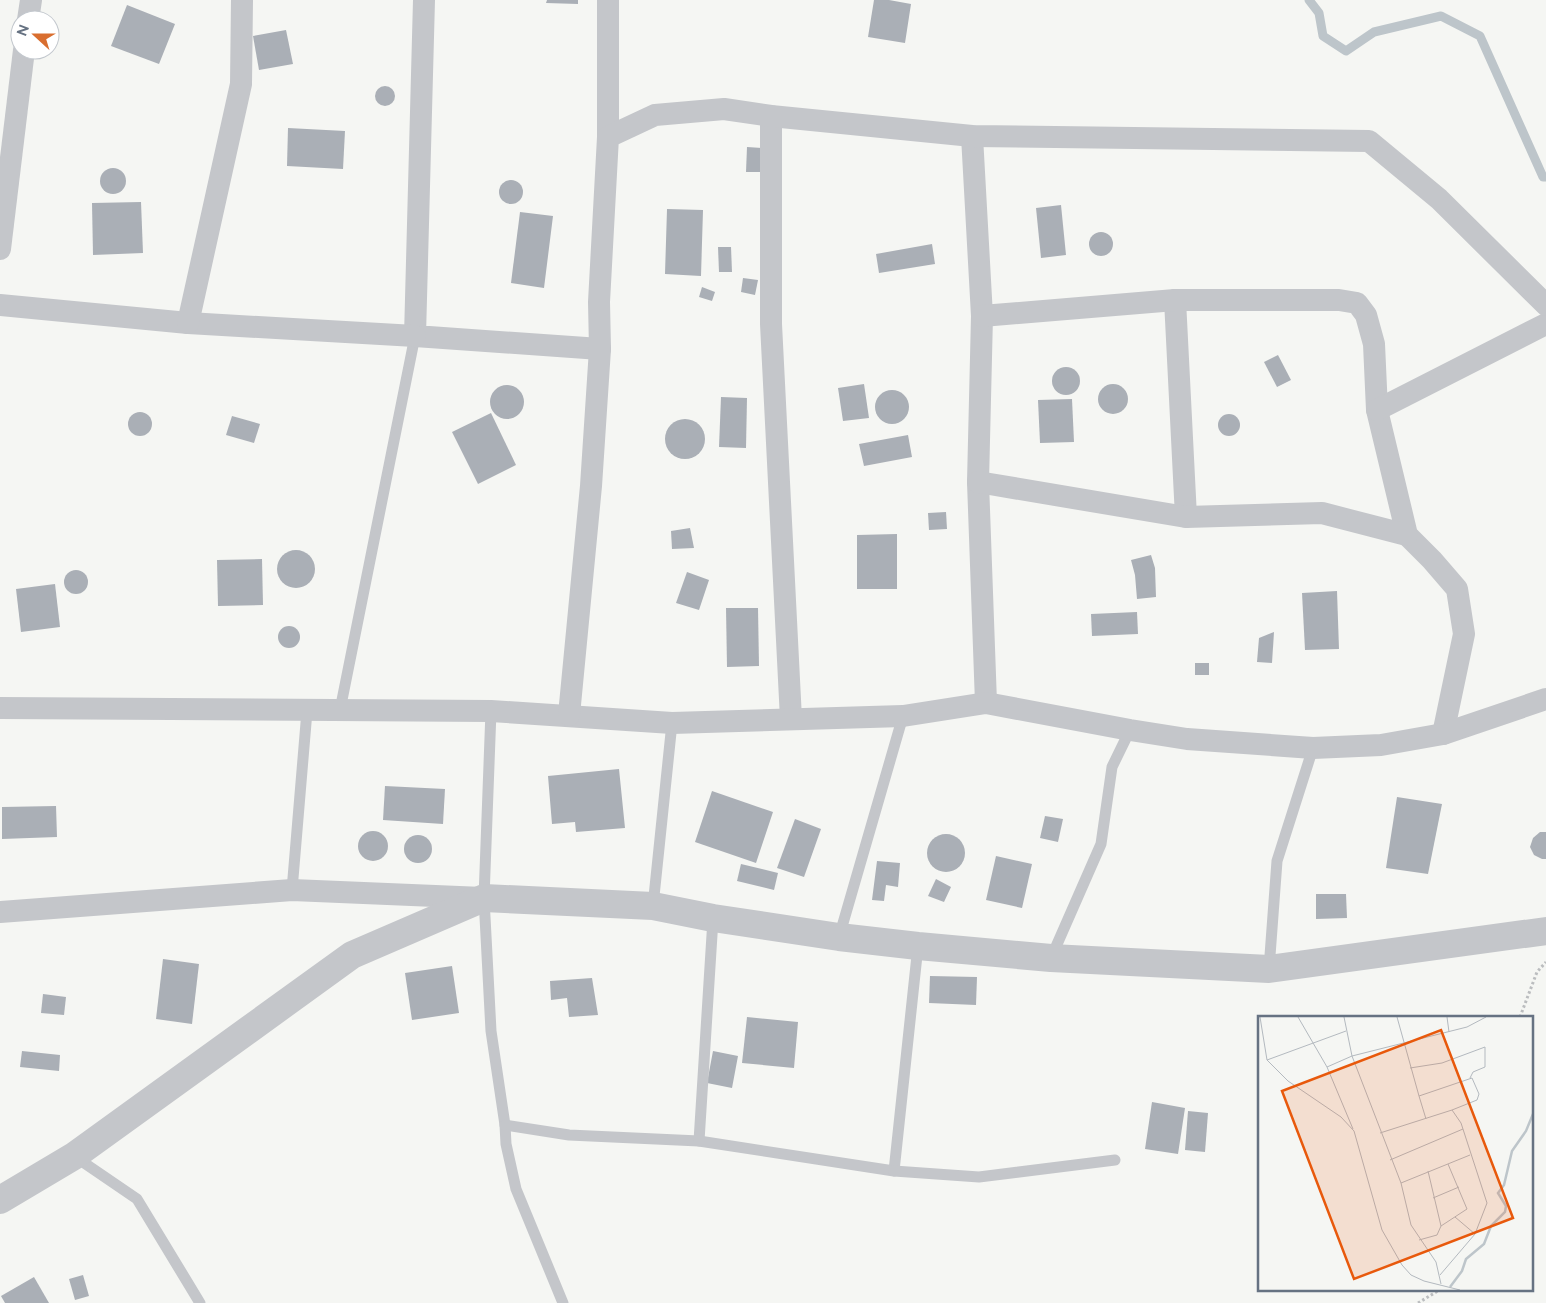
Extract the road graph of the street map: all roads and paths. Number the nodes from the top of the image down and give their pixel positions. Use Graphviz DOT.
graph roads {
  1 [pos="242,0"];
  2 [pos="424,0"];
  3 [pos="608,0"];
  4 [pos="23,60"];
  5 [pos="771,116"];
  6 [pos="972,136"];
  7 [pos="608,137"];
  8 [pos="0,249"];
  9 [pos="1175,300"];
  10 [pos="1546,305"];
  11 [pos="0,306"];
  12 [pos="982,316"];
  13 [pos="188,323"];
  14 [pos="1546,324"];
  15 [pos="416,336"];
  16 [pos="600,349"];
  17 [pos="1377,410"];
  18 [pos="978,482"];
  19 [pos="1186,516"];
  20 [pos="1406,535"];
  21 [pos="1546,698"];
  22 [pos="986,703"];
  23 [pos="0,708"];
  24 [pos="340,710"];
  25 [pos="307,711"];
  26 [pos="491,711"];
  27 [pos="569,715"];
  28 [pos="903,716"];
  29 [pos="791,719"];
  30 [pos="672,723"];
  31 [pos="1130,730"];
  32 [pos="1443,734"];
  33 [pos="1313,748"];
  34 [pos="292,890"];
  35 [pos="484,898"];
  36 [pos="653,906"];
  37 [pos="0,912"];
  38 [pos="713,918"];
  39 [pos="1546,931"];
  40 [pos="839,937"];
  41 [pos="918,946"];
  42 [pos="1051,958"];
  43 [pos="1546,962"];
  44 [pos="1269,969"];
  45 [pos="1520,1016"];
  46 [pos="505,1125"];
  47 [pos="699,1141"];
  48 [pos="74,1156"];
  49 [pos="1115,1160"];
  50 [pos="894,1172"];
  51 [pos="0,1200"];
  52 [pos="1439,1290"];
  53 [pos="200,1303"];
  54 [pos="563,1303"];
  55 [pos="1418,1303"];
  1 -- 13 [label="street"];
  2 -- 15 [label="street"];
  3 -- 7 [label="street"];
  4 -- 8 [label="street"];
  5 -- 6 [label="street"];
  5 -- 7 [label="street"];
  5 -- 29 [label="street"];
  6 -- 10 [label="street"];
  6 -- 12 [label="street"];
  7 -- 16 [label="street"];
  9 -- 12 [label="street"];
  9 -- 17 [label="street"];
  9 -- 19 [label="street"];
  11 -- 13 [label="street"];
  12 -- 18 [label="street"];
  13 -- 15 [label="street"];
  14 -- 17 [label="street"];
  15 -- 16 [label="street"];
  15 -- 24 [label="lane"];
  16 -- 27 [label="street"];
  17 -- 20 [label="street"];
  18 -- 19 [label="street"];
  18 -- 22 [label="street"];
  19 -- 20 [label="street"];
  20 -- 32 [label="street"];
  21 -- 32 [label="street"];
  22 -- 28 [label="street"];
  22 -- 31 [label="street"];
  23 -- 25 [label="street"];
  24 -- 25 [label="street"];
  24 -- 26 [label="street"];
  25 -- 34 [label="lane"];
  26 -- 27 [label="street"];
  26 -- 35 [label="lane"];
  27 -- 30 [label="street"];
  28 -- 29 [label="street"];
  28 -- 40 [label="lane"];
  29 -- 30 [label="street"];
  30 -- 36 [label="lane"];
  31 -- 33 [label="street"];
  31 -- 42 [label="lane"];
  32 -- 33 [label="street"];
  33 -- 44 [label="lane"];
  34 -- 35 [label="street"];
  34 -- 37 [label="street"];
  35 -- 36 [label="street"];
  35 -- 46 [label="lane"];
  35 -- 48 [label="street"];
  36 -- 38 [label="street"];
  38 -- 40 [label="street"];
  38 -- 47 [label="lane"];
  39 -- 44 [label="street"];
  40 -- 41 [label="street"];
  41 -- 42 [label="street"];
  41 -- 50 [label="lane"];
  42 -- 44 [label="street"];
  43 -- 45 [label="path"];
  46 -- 47 [label="lane"];
  46 -- 54 [label="lane"];
  47 -- 50 [label="lane"];
  48 -- 51 [label="street"];
  48 -- 53 [label="lane"];
  49 -- 50 [label="lane"];
  52 -- 55 [label="path"];
}
